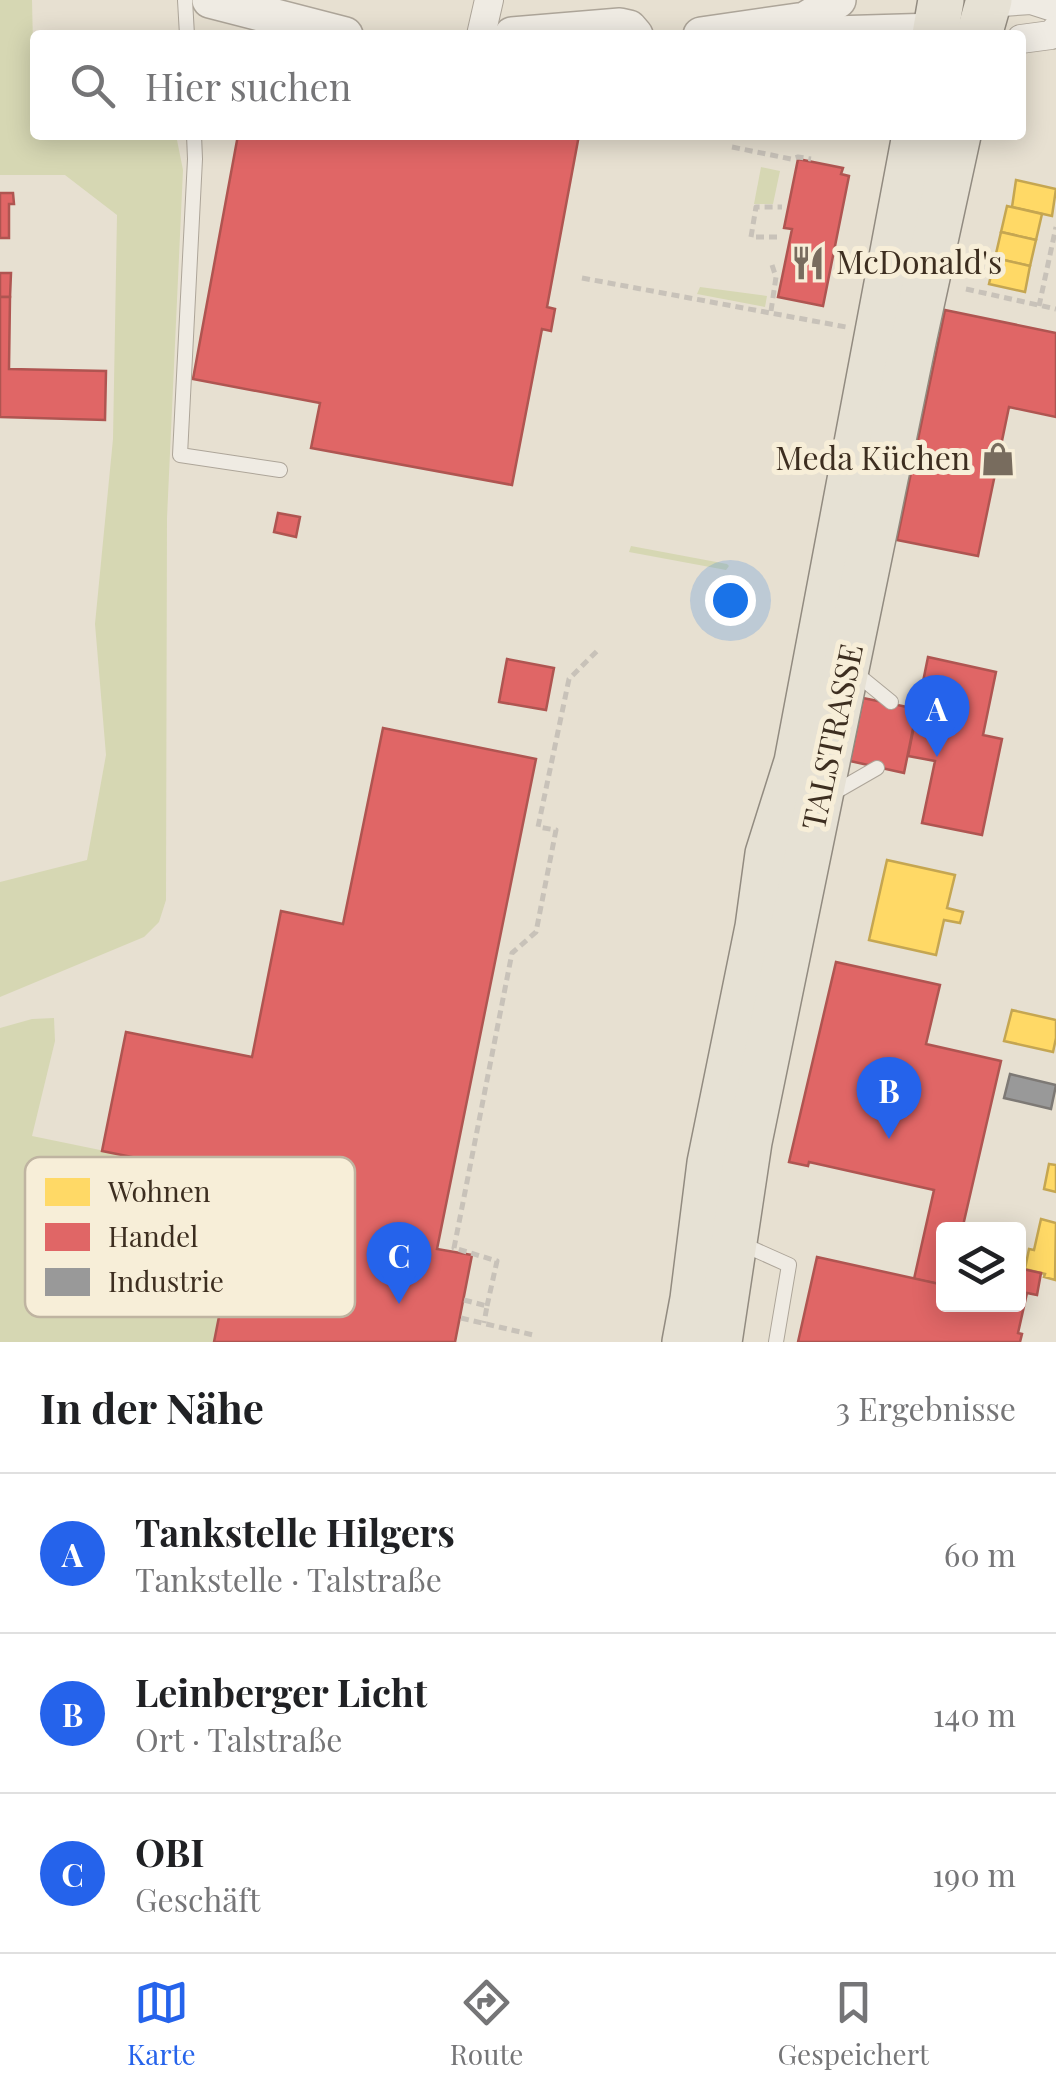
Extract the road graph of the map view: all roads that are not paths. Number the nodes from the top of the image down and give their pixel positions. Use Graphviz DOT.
graph roads {
  1 [pos="185,0"];
  2 [pos="210,0"];
  3 [pos="489,0"];
  4 [pos="838,0"];
  5 [pos="1056,8"];
  6 [pos="962,17"];
  7 [pos="187,30"];
  8 [pos="326,30"];
  9 [pos="482,30"];
  10 [pos="572,30"];
  11 [pos="631,30"];
  12 [pos="824,30"];
  13 [pos="1056,30"];
  14 [pos="1026,38"];
  15 [pos="194,140"];
  16 [pos="914,140"];
  17 [pos="957,140"];
  18 [pos="280,470"];
  19 [pos="848,666"];
  20 [pos="891,702"];
  21 [pos="877,768"];
  22 [pos="820,800"];
  23 [pos="735,1242"];
  24 [pos="686,1342"];
  25 [pos="719,1342"];
  26 [pos="776,1342"];
  1 -- 7 [label="lane"];
  2 -- 8 [label="street"];
  3 -- 9 [label="street"];
  4 -- 12 [label="street"];
  5 -- 6 [label="street"];
  6 -- 12 [label="street"];
  10 -- 11 [label="street"];
  13 -- 14 [label="street"];
  15 -- 18 [label="lane"];
  16 -- 24 [label="main road, TALSTRASSE"];
  17 -- 19 [label="main road, TALSTRASSE"];
  19 -- 20 [label="lane"];
  19 -- 22 [label="main road, TALSTRASSE"];
  21 -- 22 [label="lane"];
  22 -- 23 [label="main road, TALSTRASSE"];
  23 -- 25 [label="main road, TALSTRASSE"];
  23 -- 26 [label="lane"];
}
